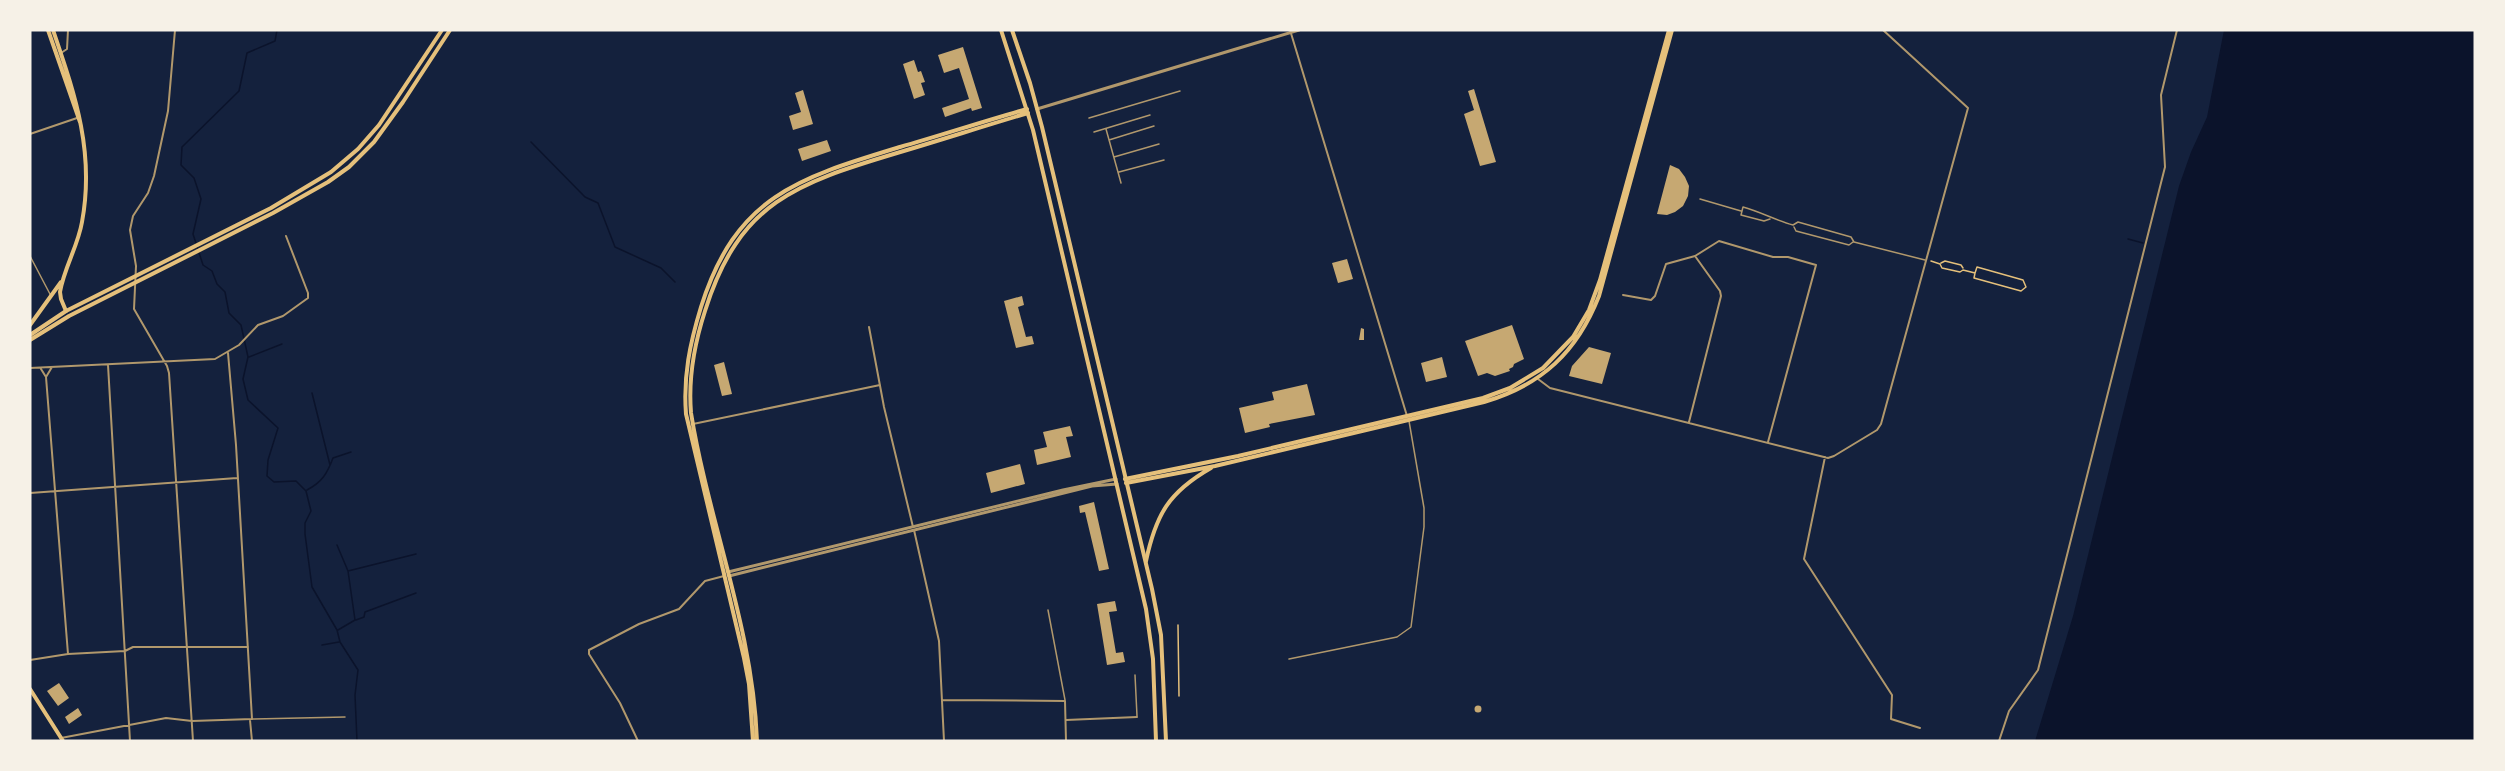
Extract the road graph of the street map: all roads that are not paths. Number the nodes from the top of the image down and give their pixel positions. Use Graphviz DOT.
graph roads {
  1 [pos="48,30"];
  2 [pos="53,30"];
  3 [pos="68,30"];
  4 [pos="175,30"];
  5 [pos="442,30"];
  6 [pos="450,30"];
  7 [pos="1001,30"];
  8 [pos="1012,30"];
  9 [pos="1299,30"];
  10 [pos="1883,30"];
  11 [pos="2177,30"];
  12 [pos="1290,31"];
  13 [pos="1670,32"];
  14 [pos="59,54"];
  15 [pos="1180,91"];
  16 [pos="1038,110"];
  17 [pos="1028,111"];
  18 [pos="1150,115"];
  19 [pos="79,117"];
  20 [pos="1089,118"];
  21 [pos="1154,126"];
  22 [pos="1106,128"];
  23 [pos="1094,132"];
  24 [pos="30,134"];
  25 [pos="1109,140"];
  26 [pos="1159,144"];
  27 [pos="1114,157"];
  28 [pos="1164,160"];
  29 [pos="1118,173"];
  30 [pos="1121,183"];
  31 [pos="1700,199"];
  32 [pos="272,210"];
  33 [pos="1742,211"];
  34 [pos="1770,219"];
  35 [pos="1793,225"];
  36 [pos="286,236"];
  37 [pos="1854,242"];
  38 [pos="30,256"];
  39 [pos="1695,256"];
  40 [pos="1926,260"];
  41 [pos="64,276"];
  42 [pos="1597,295"];
  43 [pos="1623,295"];
  44 [pos="52,296"];
  45 [pos="66,311"];
  46 [pos="69,316"];
  47 [pos="30,325"];
  48 [pos="869,327"];
  49 [pos="30,335"];
  50 [pos="30,340"];
  51 [pos="228,353"];
  52 [pos="165,362"];
  53 [pos="108,365"];
  54 [pos="52,367"];
  55 [pos="30,368"];
  56 [pos="40,368"];
  57 [pos="1535,375"];
  58 [pos="46,377"];
  59 [pos="1538,380"];
  60 [pos="1524,381"];
  61 [pos="880,385"];
  62 [pos="1527,386"];
  63 [pos="1483,400"];
  64 [pos="1408,418"];
  65 [pos="1689,422"];
  66 [pos="690,424"];
  67 [pos="1327,437"];
  68 [pos="1768,442"];
  69 [pos="1825,457"];
  70 [pos="1215,466"];
  71 [pos="238,478"];
  72 [pos="1126,481"];
  73 [pos="1117,482"];
  74 [pos="176,483"];
  75 [pos="116,488"];
  76 [pos="53,491"];
  77 [pos="30,493"];
  78 [pos="913,528"];
  79 [pos="1146,562"];
  80 [pos="727,575"];
  81 [pos="1048,610"];
  82 [pos="248,647"];
  83 [pos="186,648"];
  84 [pos="125,651"];
  85 [pos="68,654"];
  86 [pos="1289,659"];
  87 [pos="30,660"];
  88 [pos="1135,675"];
  89 [pos="30,689"];
  90 [pos="942,700"];
  91 [pos="1065,701"];
  92 [pos="345,717"];
  93 [pos="1137,717"];
  94 [pos="251,719"];
  95 [pos="1066,720"];
  96 [pos="192,721"];
  97 [pos="128,725"];
  98 [pos="1155,727"];
  99 [pos="1165,727"];
  100 [pos="1920,728"];
  101 [pos="62,740"];
  102 [pos="130,741"];
  103 [pos="193,741"];
  104 [pos="252,741"];
  105 [pos="638,741"];
  106 [pos="755,741"];
  107 [pos="944,741"];
  108 [pos="1066,741"];
  109 [pos="1156,741"];
  110 [pos="1166,741"];
  111 [pos="1999,741"];
  1 -- 14 [label="main road"];
  2 -- 14 [label="main road"];
  3 -- 14 [label="street"];
  4 -- 52 [label="street"];
  5 -- 32 [label="main road"];
  6 -- 32 [label="main road"];
  7 -- 17 [label="main road"];
  8 -- 16 [label="main road"];
  9 -- 12 [label="street"];
  10 -- 40 [label="street"];
  11 -- 111 [label="street"];
  12 -- 16 [label="street"];
  12 -- 64 [label="street"];
  13 -- 42 [label="main road"];
  14 -- 19 [label="main road"];
  15 -- 20 [label="street"];
  16 -- 17 [label="main road"];
  16 -- 72 [label="main road"];
  17 -- 66 [label="main road"];
  17 -- 73 [label="main road"];
  18 -- 22 [label="street"];
  19 -- 24 [label="street"];
  19 -- 41 [label="main road"];
  21 -- 25 [label="street"];
  22 -- 23 [label="street"];
  22 -- 25 [label="street"];
  25 -- 27 [label="street"];
  26 -- 27 [label="street"];
  27 -- 29 [label="street"];
  28 -- 29 [label="street"];
  29 -- 30 [label="street"];
  31 -- 33 [label="street"];
  32 -- 45 [label="main road"];
  32 -- 46 [label="main road"];
  33 -- 34 [label="street"];
  33 -- 34 [label="street"];
  34 -- 35 [label="street"];
  35 -- 37 [label="street"];
  35 -- 37 [label="street"];
  36 -- 51 [label="street"];
  37 -- 40 [label="street"];
  38 -- 44 [label="street"];
  39 -- 43 [label="street"];
  39 -- 65 [label="street"];
  39 -- 68 [label="street"];
  40 -- 69 [label="street"];
  41 -- 44 [label="main road"];
  41 -- 45 [label="main road"];
  42 -- 57 [label="main road"];
  42 -- 59 [label="main road"];
  44 -- 47 [label="main road"];
  45 -- 46 [label="main road"];
  45 -- 49 [label="main road"];
  46 -- 50 [label="main road"];
  48 -- 61 [label="street"];
  51 -- 52 [label="street"];
  51 -- 71 [label="street"];
  52 -- 53 [label="street"];
  52 -- 74 [label="street"];
  53 -- 54 [label="street"];
  53 -- 75 [label="street"];
  54 -- 56 [label="street"];
  54 -- 58 [label="street"];
  55 -- 56 [label="street"];
  56 -- 58 [label="street"];
  57 -- 59 [label="main road"];
  57 -- 60 [label="main road"];
  58 -- 76 [label="street"];
  59 -- 62 [label="main road"];
  59 -- 65 [label="street"];
  60 -- 62 [label="main road"];
  60 -- 63 [label="main road"];
  61 -- 66 [label="street"];
  61 -- 78 [label="street"];
  62 -- 63 [label="main road"];
  63 -- 64 [label="main road"];
  64 -- 67 [label="main road"];
  64 -- 86 [label="street"];
  65 -- 68 [label="street"];
  66 -- 80 [label="main road"];
  67 -- 70 [label="main road"];
  67 -- 72 [label="main road"];
  68 -- 69 [label="street"];
  69 -- 100 [label="street"];
  70 -- 72 [label="main road"];
  70 -- 79 [label="main road"];
  71 -- 74 [label="street"];
  71 -- 82 [label="street"];
  72 -- 73 [label="main road"];
  72 -- 79 [label="main road"];
  73 -- 78 [label="street"];
  73 -- 98 [label="main road"];
  74 -- 75 [label="street"];
  74 -- 83 [label="street"];
  75 -- 76 [label="street"];
  75 -- 84 [label="street"];
  76 -- 77 [label="street"];
  76 -- 85 [label="street"];
  78 -- 80 [label="street"];
  78 -- 90 [label="street"];
  79 -- 99 [label="main road"];
  80 -- 105 [label="street"];
  80 -- 106 [label="main road"];
  81 -- 91 [label="street"];
  82 -- 83 [label="street"];
  82 -- 94 [label="street"];
  83 -- 84 [label="street"];
  83 -- 96 [label="street"];
  84 -- 85 [label="street"];
  84 -- 97 [label="street"];
  85 -- 87 [label="street"];
  88 -- 93 [label="street"];
  89 -- 101 [label="main road"];
  90 -- 91 [label="street"];
  90 -- 107 [label="street"];
  91 -- 95 [label="street"];
  92 -- 94 [label="street"];
  93 -- 95 [label="street"];
  94 -- 96 [label="street"];
  94 -- 104 [label="street"];
  95 -- 108 [label="street"];
  96 -- 97 [label="street"];
  96 -- 103 [label="street"];
  97 -- 101 [label="street"];
  97 -- 102 [label="street"];
  98 -- 99 [label="main road"];
  98 -- 109 [label="main road"];
  99 -- 110 [label="main road"];
}
